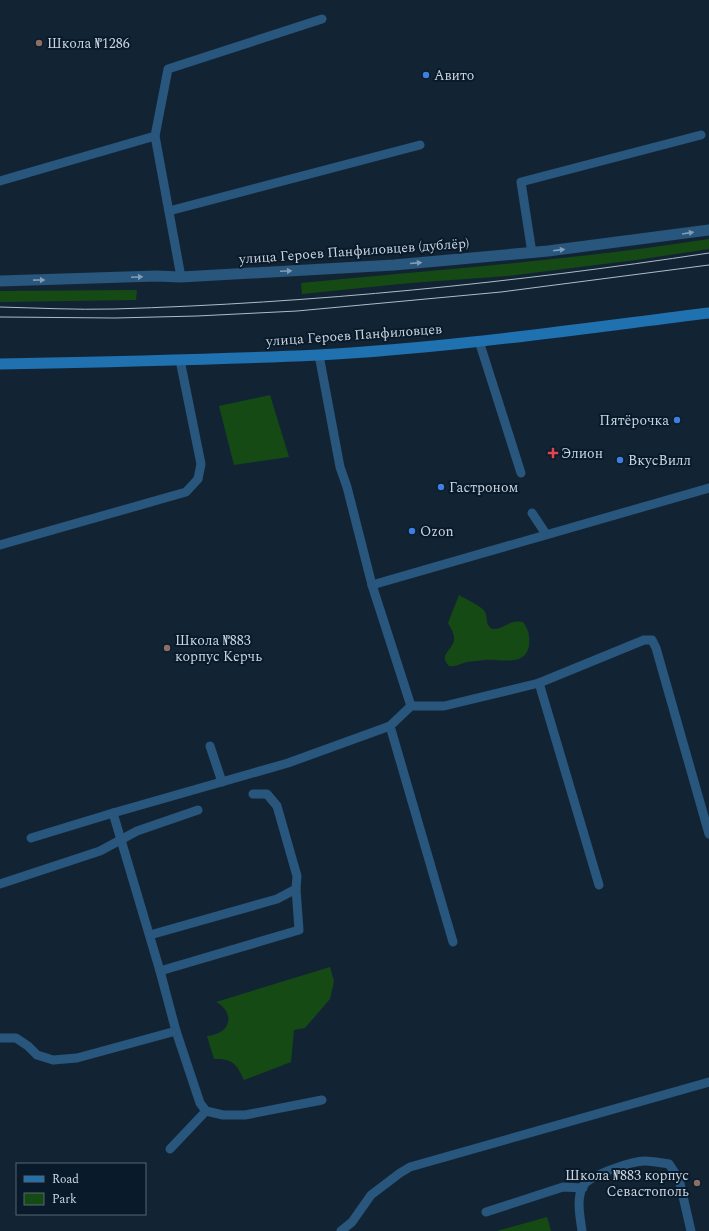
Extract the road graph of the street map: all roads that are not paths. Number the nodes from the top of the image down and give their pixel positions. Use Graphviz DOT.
graph roads {
  1 [pos="322,19"];
  2 [pos="701,135"];
  3 [pos="156,136"];
  4 [pos="420,145"];
  5 [pos="0,181"];
  6 [pos="169,212"];
  7 [pos="709,230"];
  8 [pos="532,253"];
  9 [pos="181,277"];
  10 [pos="0,281"];
  11 [pos="709,313"];
  12 [pos="479,341"];
  13 [pos="319,355"];
  14 [pos="180,360"];
  15 [pos="0,364"];
  16 [pos="521,473"];
  17 [pos="709,488"];
  18 [pos="532,513"];
  19 [pos="546,534"];
  20 [pos="0,545"];
  21 [pos="372,585"];
  22 [pos="539,683"];
  23 [pos="411,706"];
  24 [pos="390,726"];
  25 [pos="210,746"];
  26 [pos="222,782"];
  27 [pos="253,794"];
  28 [pos="198,810"];
  29 [pos="113,813"];
  30 [pos="709,834"];
  31 [pos="31,838"];
  32 [pos="0,884"];
  33 [pos="599,885"];
  34 [pos="296,889"];
  35 [pos="150,935"];
  36 [pos="454,942"];
  37 [pos="160,971"];
  38 [pos="176,1031"];
  39 [pos="0,1038"];
  40 [pos="709,1082"];
  41 [pos="322,1100"];
  42 [pos="206,1111"];
  43 [pos="170,1149"];
  44 [pos="583,1188"];
  45 [pos="486,1212"];
  46 [pos="341,1231"];
  47 [pos="582,1231"];
  48 [pos="691,1231"];
  1 -- 3 [label="lane"];
  2 -- 8 [label="lane"];
  3 -- 5 [label="lane"];
  3 -- 6 [label="lane"];
  4 -- 6 [label="lane"];
  6 -- 9 [label="lane"];
  8 -- 7 [label="street, улица Героев Панфиловцев (дублёр), one-way"];
  9 -- 8 [label="street, улица Героев Панфиловцев (дублёр), one-way"];
  10 -- 9 [label="street, улица Героев Панфиловцев (дублёр), one-way"];
  11 -- 12 [label="main road, улица Героев Панфиловцев"];
  12 -- 13 [label="main road, улица Героев Панфиловцев"];
  12 -- 16 [label="lane"];
  13 -- 14 [label="main road, улица Героев Панфиловцев"];
  13 -- 21 [label="lane"];
  14 -- 15 [label="main road, улица Героев Панфиловцев"];
  14 -- 20 [label="lane"];
  17 -- 19 [label="lane"];
  18 -- 19 [label="lane"];
  19 -- 21 [label="lane"];
  21 -- 23 [label="lane"];
  22 -- 23 [label="lane"];
  22 -- 30 [label="lane"];
  22 -- 33 [label="lane"];
  23 -- 24 [label="lane"];
  24 -- 26 [label="lane"];
  24 -- 36 [label="lane"];
  25 -- 26 [label="lane"];
  26 -- 29 [label="lane"];
  27 -- 34 [label="lane"];
  28 -- 32 [label="lane"];
  29 -- 31 [label="lane"];
  29 -- 35 [label="lane"];
  34 -- 35 [label="lane"];
  34 -- 37 [label="lane"];
  35 -- 37 [label="lane"];
  37 -- 38 [label="lane"];
  38 -- 39 [label="lane"];
  38 -- 42 [label="lane"];
  40 -- 46 [label="lane"];
  41 -- 42 [label="lane"];
  42 -- 43 [label="lane"];
  44 -- 45 [label="lane"];
  44 -- 47 [label="lane"];
  44 -- 48 [label="lane"];
}
